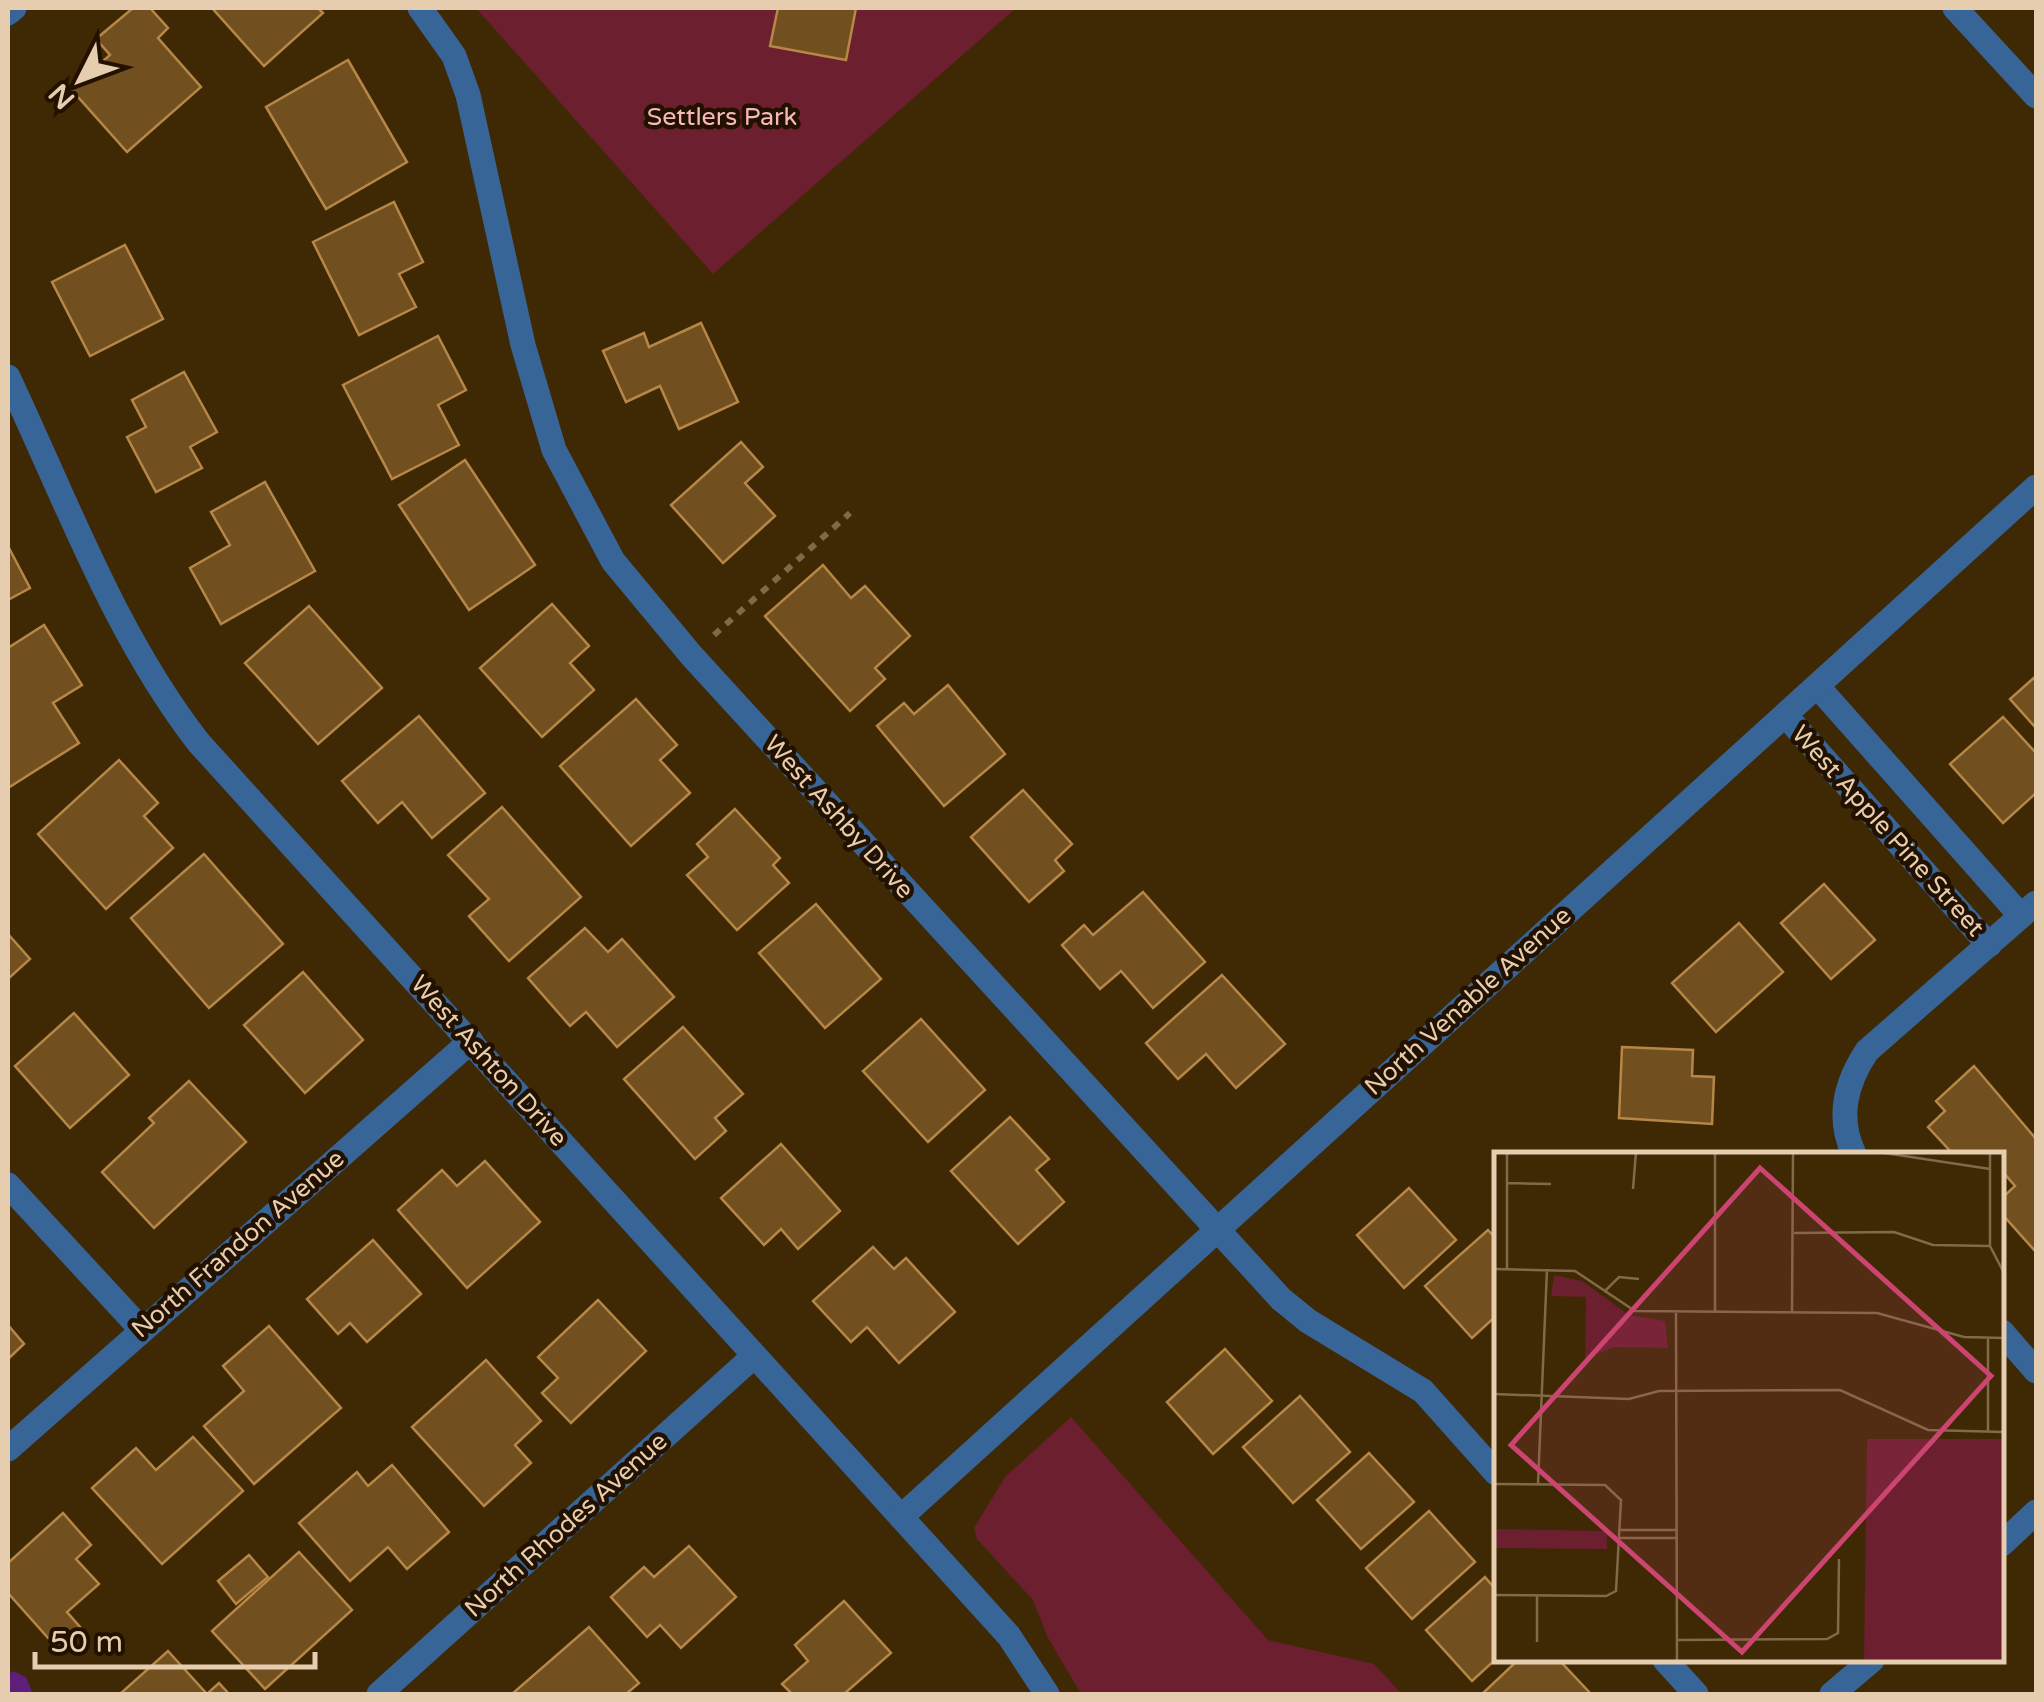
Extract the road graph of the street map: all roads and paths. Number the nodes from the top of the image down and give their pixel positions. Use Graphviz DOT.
graph roads {
  1 [pos="14,8"];
  2 [pos="420,8"];
  3 [pos="1955,8"];
  4 [pos="8,13"];
  5 [pos="2036,96"];
  6 [pos="8,377"];
  7 [pos="2036,487"];
  8 [pos="850,513"];
  9 [pos="714,635"];
  10 [pos="1818,687"];
  11 [pos="1786,716"];
  12 [pos="2029,909"];
  13 [pos="1989,945"];
  14 [pos="471,1041"];
  15 [pos="1854,1152"];
  16 [pos="8,1185"];
  17 [pos="1215,1228"];
  18 [pos="141,1328"];
  19 [pos="2004,1334"];
  20 [pos="754,1356"];
  21 [pos="2036,1371"];
  22 [pos="8,1449"];
  23 [pos="1494,1470"];
  24 [pos="2036,1512"];
  25 [pos="900,1516"];
  26 [pos="2004,1542"];
  27 [pos="1667,1662"];
  28 [pos="1870,1662"];
  29 [pos="379,1694"];
  30 [pos="1047,1694"];
  31 [pos="1696,1694"];
  32 [pos="1832,1694"];
  1 -- 4 [label="street"];
  2 -- 17 [label="street, West Ashby Drive"];
  3 -- 5 [label="street"];
  6 -- 14 [label="street, West Ashton Drive"];
  7 -- 10 [label="street, North Venable Avenue"];
  8 -- 9 [label="path"];
  10 -- 11 [label="street, North Venable Avenue"];
  10 -- 12 [label="street, West Apple Pine Street"];
  11 -- 13 [label="street, West Apple Pine Street"];
  11 -- 17 [label="street, North Venable Avenue"];
  12 -- 13 [label="street"];
  13 -- 15 [label="street"];
  14 -- 18 [label="street, North Frandon Avenue"];
  14 -- 20 [label="street, West Ashton Drive"];
  16 -- 18 [label="street"];
  17 -- 23 [label="street, West Ashby Drive"];
  17 -- 25 [label="street, North Venable Avenue"];
  18 -- 22 [label="street, North Frandon Avenue"];
  19 -- 21 [label="street"];
  20 -- 25 [label="street, West Ashton Drive"];
  20 -- 29 [label="street, North Rhodes Avenue"];
  24 -- 26 [label="street"];
  25 -- 30 [label="street, West Ashton Drive"];
  27 -- 31 [label="street"];
  28 -- 32 [label="street"];
}
